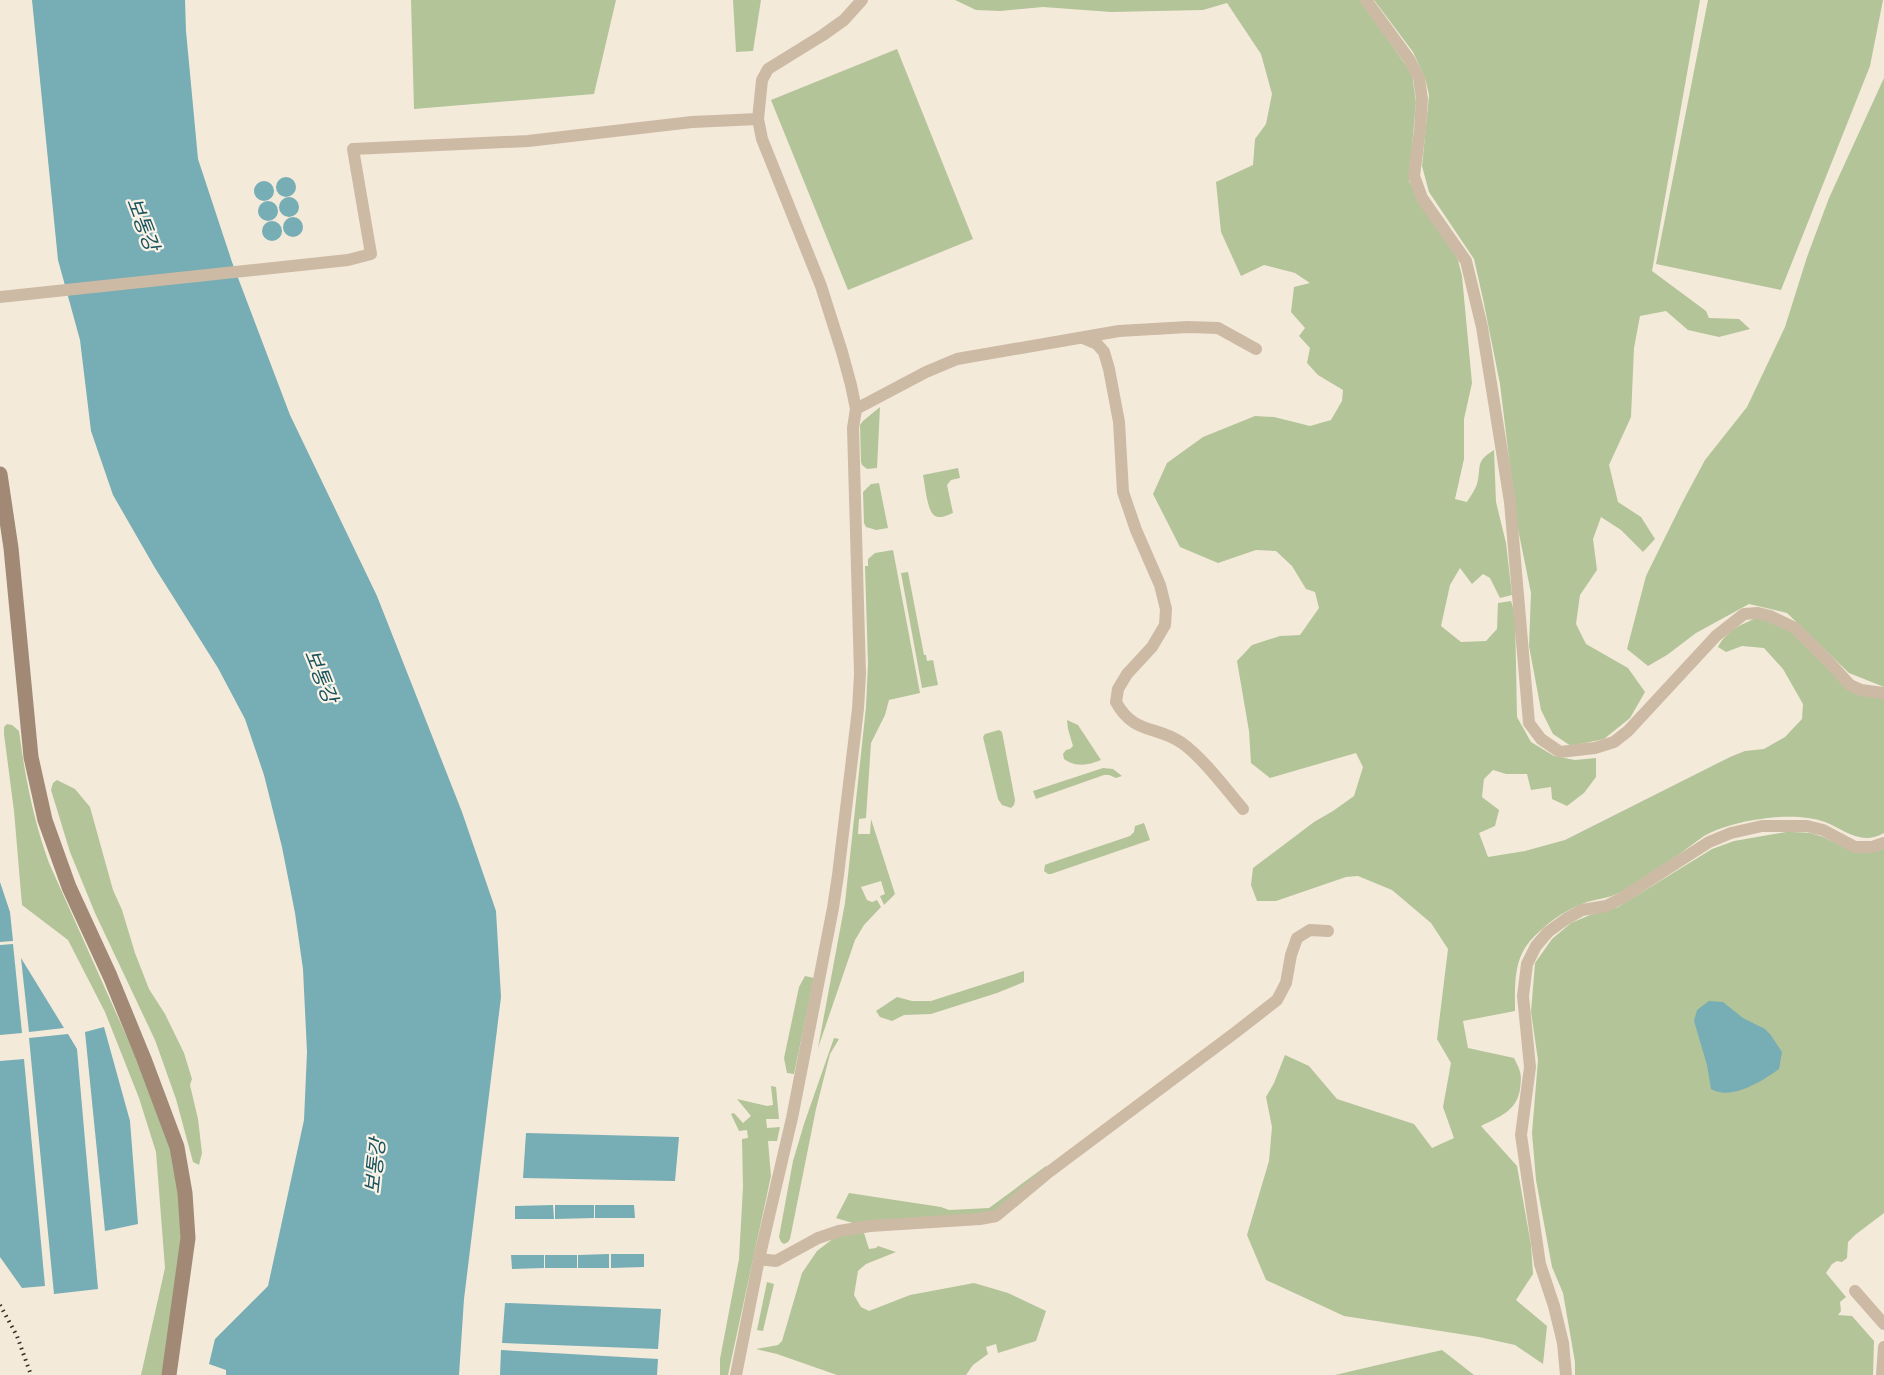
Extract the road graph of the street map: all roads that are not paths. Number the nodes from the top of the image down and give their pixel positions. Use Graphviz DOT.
graph roads {
  1 [pos="862,0"];
  2 [pos="1366,0"];
  3 [pos="758,119"];
  4 [pos="0,297"];
  5 [pos="1083,338"];
  6 [pos="1256,349"];
  7 [pos="856,409"];
  8 [pos="0,474"];
  9 [pos="1884,693"];
  10 [pos="1243,809"];
  11 [pos="1884,843"];
  12 [pos="1328,931"];
  13 [pos="759,1259"];
  14 [pos="1856,1291"];
  15 [pos="1884,1324"];
  16 [pos="1884,1347"];
  17 [pos="169,1375"];
  18 [pos="736,1375"];
  19 [pos="1566,1375"];
  20 [pos="1882,1375"];
  1 -- 3 [label="street"];
  2 -- 9 [label="street"];
  3 -- 4 [label="street"];
  3 -- 7 [label="street"];
  5 -- 6 [label="street"];
  5 -- 7 [label="street"];
  5 -- 10 [label="street"];
  7 -- 13 [label="street"];
  8 -- 17 [label="main road"];
  11 -- 19 [label="street"];
  12 -- 13 [label="street"];
  13 -- 18 [label="street"];
  14 -- 15 [label="street"];
  16 -- 20 [label="street"];
}
